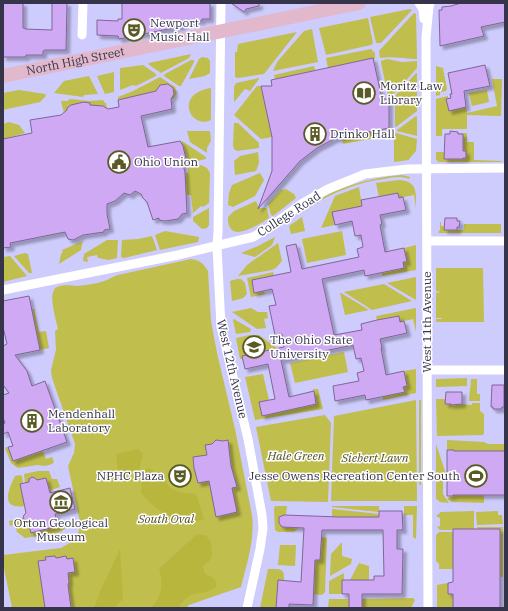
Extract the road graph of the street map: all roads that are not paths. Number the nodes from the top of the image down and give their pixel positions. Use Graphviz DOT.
graph roads {
  1 [pos="83,3"];
  2 [pos="221,3"];
  3 [pos="359,3"];
  4 [pos="419,3"];
  5 [pos="430,3"];
  6 [pos="221,32"];
  7 [pos="82,35"];
  8 [pos="426,37"];
  9 [pos="3,76"];
  10 [pos="505,168"];
  11 [pos="427,169"];
  12 [pos="427,241"];
  13 [pos="505,241"];
  14 [pos="217,246"];
  15 [pos="3,290"];
  16 [pos="427,370"];
  17 [pos="505,370"];
  18 [pos="247,608"];
  19 [pos="428,608"];
  1 -- 7 [label="street"];
  2 -- 6 [label="street, West 12th Avenue"];
  3 -- 6 [label="main road, North High Street"];
  4 -- 8 [label="street, West 11th Avenue"];
  5 -- 8 [label="street, West 11th Avenue"];
  6 -- 9 [label="main road, North High Street"];
  6 -- 14 [label="street, West 12th Avenue"];
  8 -- 11 [label="street, West 11th Avenue"];
  10 -- 11 [label="street, College Road"];
  11 -- 12 [label="street, West 11th Avenue"];
  11 -- 14 [label="street, College Road"];
  12 -- 13 [label="street"];
  12 -- 16 [label="street, West 11th Avenue"];
  14 -- 15 [label="street, College Road"];
  14 -- 18 [label="street, West 12th Avenue"];
  16 -- 17 [label="street"];
  16 -- 19 [label="street, West 11th Avenue"];
}
